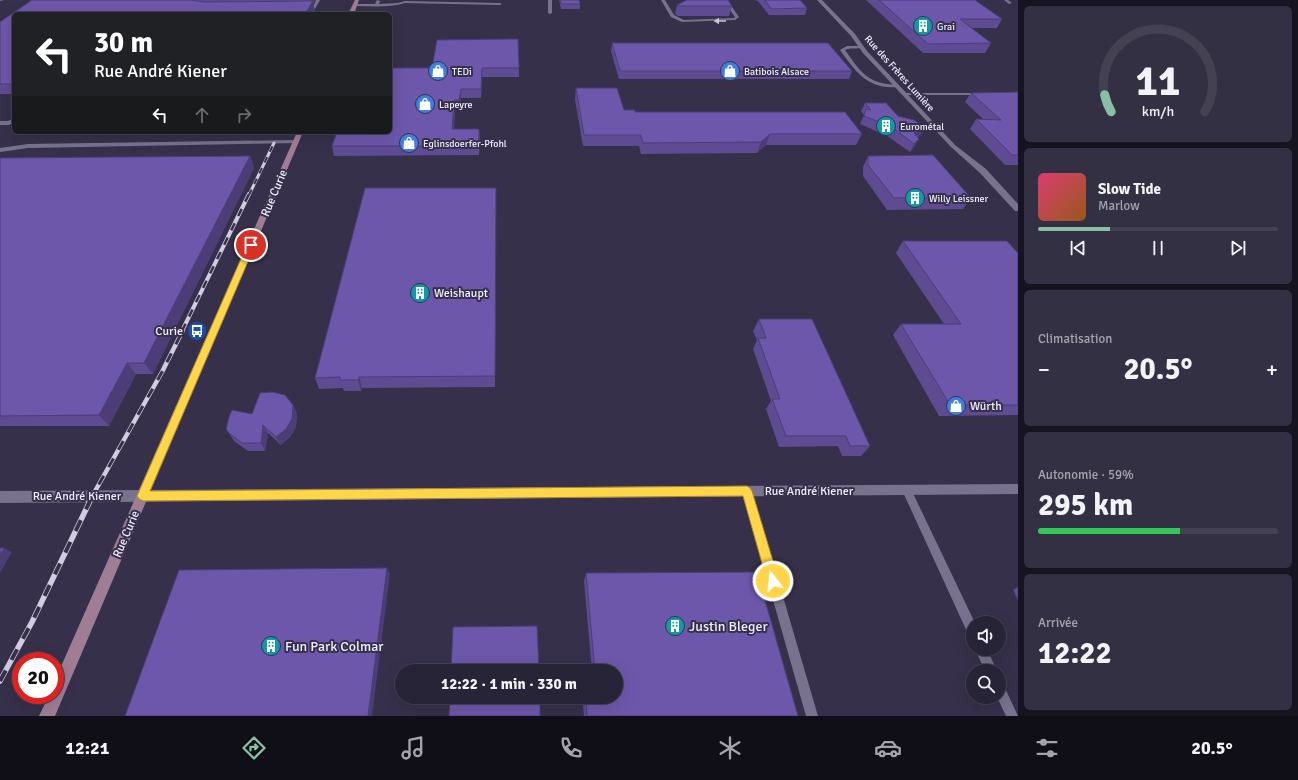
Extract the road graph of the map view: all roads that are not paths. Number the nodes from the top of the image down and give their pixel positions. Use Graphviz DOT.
graph roads {
  1 [pos="318,0"];
  2 [pos="368,0"];
  3 [pos="550,0"];
  4 [pos="663,0"];
  5 [pos="725,0"];
  6 [pos="819,0"];
  7 [pos="1006,0"];
  8 [pos="356,2"];
  9 [pos="377,2"];
  10 [pos="1010,3"];
  11 [pos="500,4"];
  12 [pos="299,8"];
  13 [pos="352,12"];
  14 [pos="550,13"];
  15 [pos="861,47"];
  16 [pos="896,86"];
  17 [pos="904,94"];
  18 [pos="985,94"];
  19 [pos="12,121"];
  20 [pos="0,123"];
  21 [pos="299,134"];
  22 [pos="296,142"];
  23 [pos="0,150"];
  24 [pos="1018,209"];
  25 [pos="1018,489"];
  26 [pos="907,490"];
  27 [pos="747,491"];
  28 [pos="143,496"];
  29 [pos="0,497"];
  30 [pos="966,617"];
  31 [pos="1006,703"];
  32 [pos="47,716"];
  33 [pos="812,716"];
  34 [pos="1012,716"];
  1 -- 12 [label="lane"];
  2 -- 8 [label="lane"];
  3 -- 14 [label="lane"];
  5 -- 4 [label="lane, one-way"];
  6 -- 15 [label="street, Rue des Frères Lumière"];
  7 -- 10 [label="lane"];
  8 -- 9 [label="lane"];
  8 -- 13 [label="main road"];
  9 -- 11 [label="lane"];
  15 -- 16 [label="street, Rue des Frères Lumière"];
  15 -- 16 [label="lane"];
  16 -- 17 [label="street, Rue des Frères Lumière"];
  17 -- 18 [label="lane"];
  17 -- 24 [label="street, Rue des Frères Lumière"];
  19 -- 20 [label="lane"];
  21 -- 22 [label="main road, Rue Curie"];
  22 -- 23 [label="lane"];
  22 -- 28 [label="main road, Rue Curie"];
  25 -- 26 [label="street, Rue André Kiener"];
  26 -- 27 [label="street, Rue André Kiener"];
  26 -- 30 [label="lane"];
  27 -- 28 [label="street, Rue André Kiener"];
  27 -- 33 [label="lane"];
  28 -- 29 [label="street, Rue André Kiener"];
  28 -- 32 [label="main road, Rue Curie"];
  31 -- 34 [label="lane"];
}
